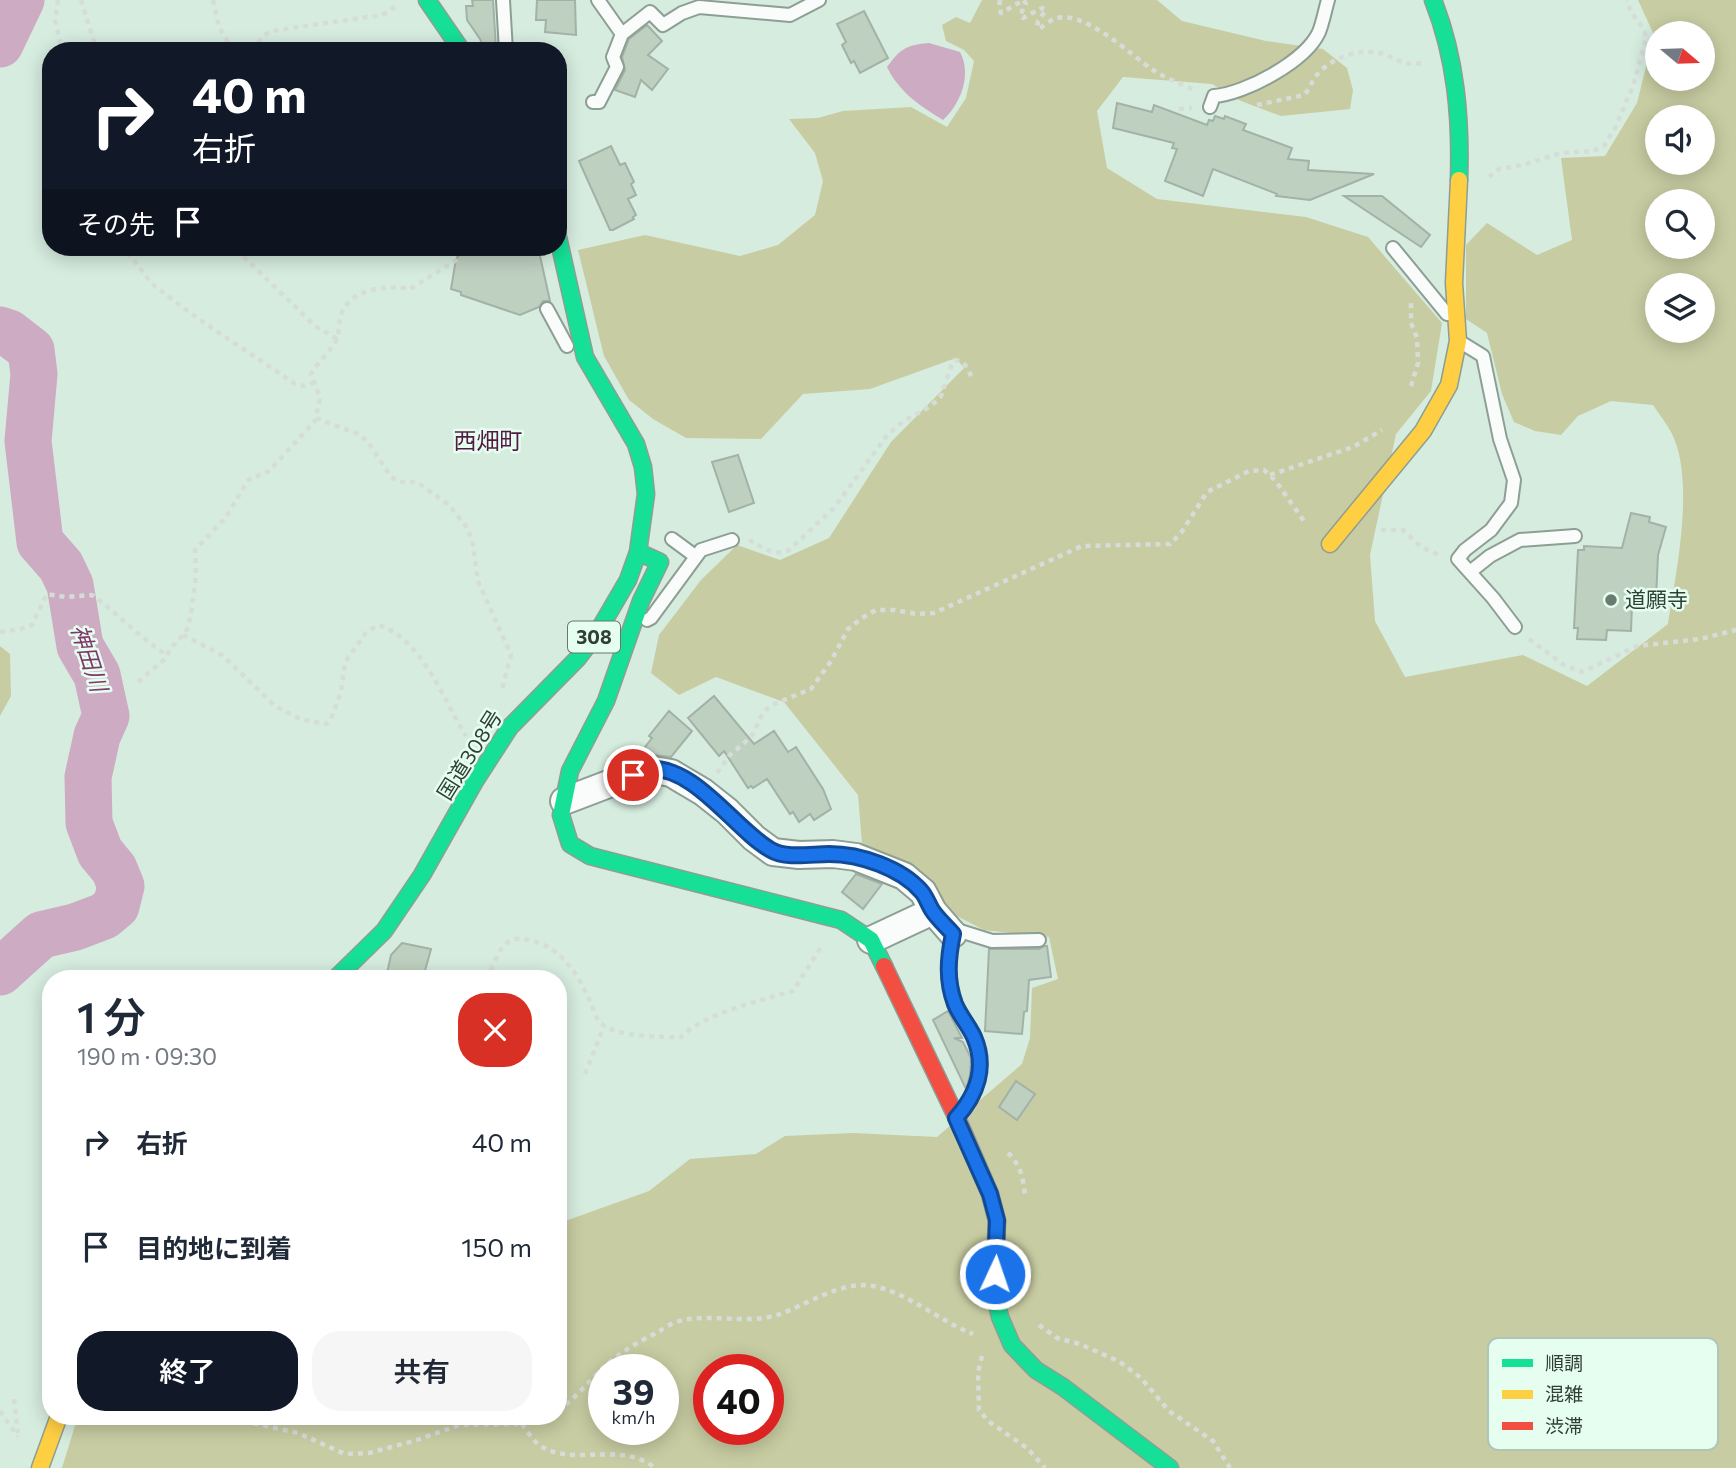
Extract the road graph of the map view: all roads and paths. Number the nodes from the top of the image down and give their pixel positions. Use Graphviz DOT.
graph roads {
  1 [pos="58,0"];
  2 [pos="81,0"];
  3 [pos="213,0"];
  4 [pos="427,0"];
  5 [pos="503,0"];
  6 [pos="598,0"];
  7 [pos="819,0"];
  8 [pos="1000,0"];
  9 [pos="1328,0"];
  10 [pos="1433,0"];
  11 [pos="1627,0"];
  12 [pos="404,4"];
  13 [pos="622,34"];
  14 [pos="60,42"];
  15 [pos="94,42"];
  16 [pos="228,42"];
  17 [pos="259,42"];
  18 [pos="457,42"];
  19 [pos="505,42"];
  20 [pos="1449,52"];
  21 [pos="1212,101"];
  22 [pos="593,102"];
  23 [pos="1179,109"];
  24 [pos="1486,185"];
  25 [pos="1394,248"];
  26 [pos="131,256"];
  27 [pos="244,256"];
  28 [pos="458,256"];
  29 [pos="562,256"];
  30 [pos="1409,267"];
  31 [pos="547,309"];
  32 [pos="1457,324"];
  33 [pos="337,339"];
  34 [pos="1458,341"];
  35 [pos="972,378"];
  36 [pos="597,379"];
  37 [pos="313,383"];
  38 [pos="1406,398"];
  39 [pos="316,418"];
  40 [pos="1388,424"];
  41 [pos="1269,475"];
  42 [pos="1374,535"];
  43 [pos="1575,536"];
  44 [pos="672,539"];
  45 [pos="732,540"];
  46 [pos="1330,544"];
  47 [pos="638,552"];
  48 [pos="695,556"];
  49 [pos="1458,559"];
  50 [pos="1470,572"];
  51 [pos="1515,627"];
  52 [pos="632,629"];
  53 [pos="1736,630"];
  54 [pos="0,632"];
  55 [pos="183,635"];
  56 [pos="167,655"];
  57 [pos="138,682"];
  58 [pos="498,694"];
  59 [pos="475,781"];
  60 [pos="564,800"];
  61 [pos="713,800"];
  62 [pos="933,911"];
  63 [pos="953,934"];
  64 [pos="816,937"];
  65 [pos="871,940"];
  66 [pos="1039,940"];
  67 [pos="344,970"];
  68 [pos="493,970"];
  69 [pos="604,1026"];
  70 [pos="585,1074"];
  71 [pos="956,1118"];
  72 [pos="1002,1147"];
  73 [pos="1026,1205"];
  74 [pos="1034,1318"];
  75 [pos="1007,1334"];
  76 [pos="567,1404"];
  77 [pos="0,1411"];
  78 [pos="56,1425"];
  79 [pos="262,1425"];
  80 [pos="459,1425"];
  81 [pos="523,1425"];
  82 [pos="19,1437"];
  83 [pos="40,1468"];
  84 [pos="655,1468"];
  85 [pos="1045,1468"];
  86 [pos="1170,1468"];
  87 [pos="1230,1468"];
  1 -- 14 [label="path"];
  2 -- 15 [label="path"];
  3 -- 16 [label="path"];
  4 -- 18 [label="main road"];
  5 -- 19 [label="lane"];
  6 -- 13 [label="lane"];
  7 -- 13 [label="lane"];
  8 -- 21 [label="path"];
  9 -- 21 [label="lane"];
  10 -- 20 [label="main road"];
  11 -- 24 [label="path"];
  12 -- 17 [label="path"];
  13 -- 22 [label="lane"];
  20 -- 21 [label="path"];
  20 -- 32 [label="main road"];
  21 -- 23 [label="path"];
  25 -- 30 [label="lane"];
  26 -- 37 [label="path"];
  27 -- 33 [label="path"];
  28 -- 33 [label="path"];
  29 -- 36 [label="main road, 国道308号 / 308"];
  30 -- 32 [label="lane"];
  30 -- 38 [label="path"];
  31 -- 36 [label="lane"];
  32 -- 34 [label="main road"];
  33 -- 37 [label="path"];
  34 -- 46 [label="main road"];
  34 -- 49 [label="lane"];
  35 -- 45 [label="path"];
  36 -- 47 [label="main road, 国道308号 / 308"];
  37 -- 39 [label="path"];
  39 -- 55 [label="path"];
  39 -- 58 [label="path"];
  40 -- 41 [label="path"];
  41 -- 46 [label="path"];
  41 -- 61 [label="path"];
  42 -- 49 [label="path"];
  43 -- 50 [label="lane"];
  44 -- 48 [label="lane"];
  45 -- 48 [label="lane"];
  47 -- 52 [label="main road"];
  47 -- 59 [label="main road, 国道308号 / 308"];
  48 -- 52 [label="lane"];
  49 -- 50 [label="lane"];
  50 -- 51 [label="lane"];
  51 -- 53 [label="path"];
  52 -- 60 [label="main road"];
  54 -- 56 [label="path"];
  55 -- 56 [label="path"];
  55 -- 59 [label="path"];
  56 -- 57 [label="path"];
  59 -- 67 [label="main road, 国道308号 / 308"];
  60 -- 61 [label="street"];
  60 -- 65 [label="main road"];
  61 -- 62 [label="street"];
  62 -- 63 [label="street"];
  62 -- 65 [label="street"];
  63 -- 66 [label="lane"];
  63 -- 71 [label="lane"];
  64 -- 69 [label="path"];
  65 -- 71 [label="main road"];
  68 -- 69 [label="path"];
  69 -- 70 [label="path"];
  71 -- 75 [label="main road"];
  72 -- 73 [label="path"];
  74 -- 87 [label="path"];
  75 -- 76 [label="path"];
  75 -- 85 [label="path"];
  75 -- 86 [label="main road"];
  77 -- 82 [label="path"];
  78 -- 83 [label="main road"];
  79 -- 80 [label="path"];
  81 -- 84 [label="path"];
}
